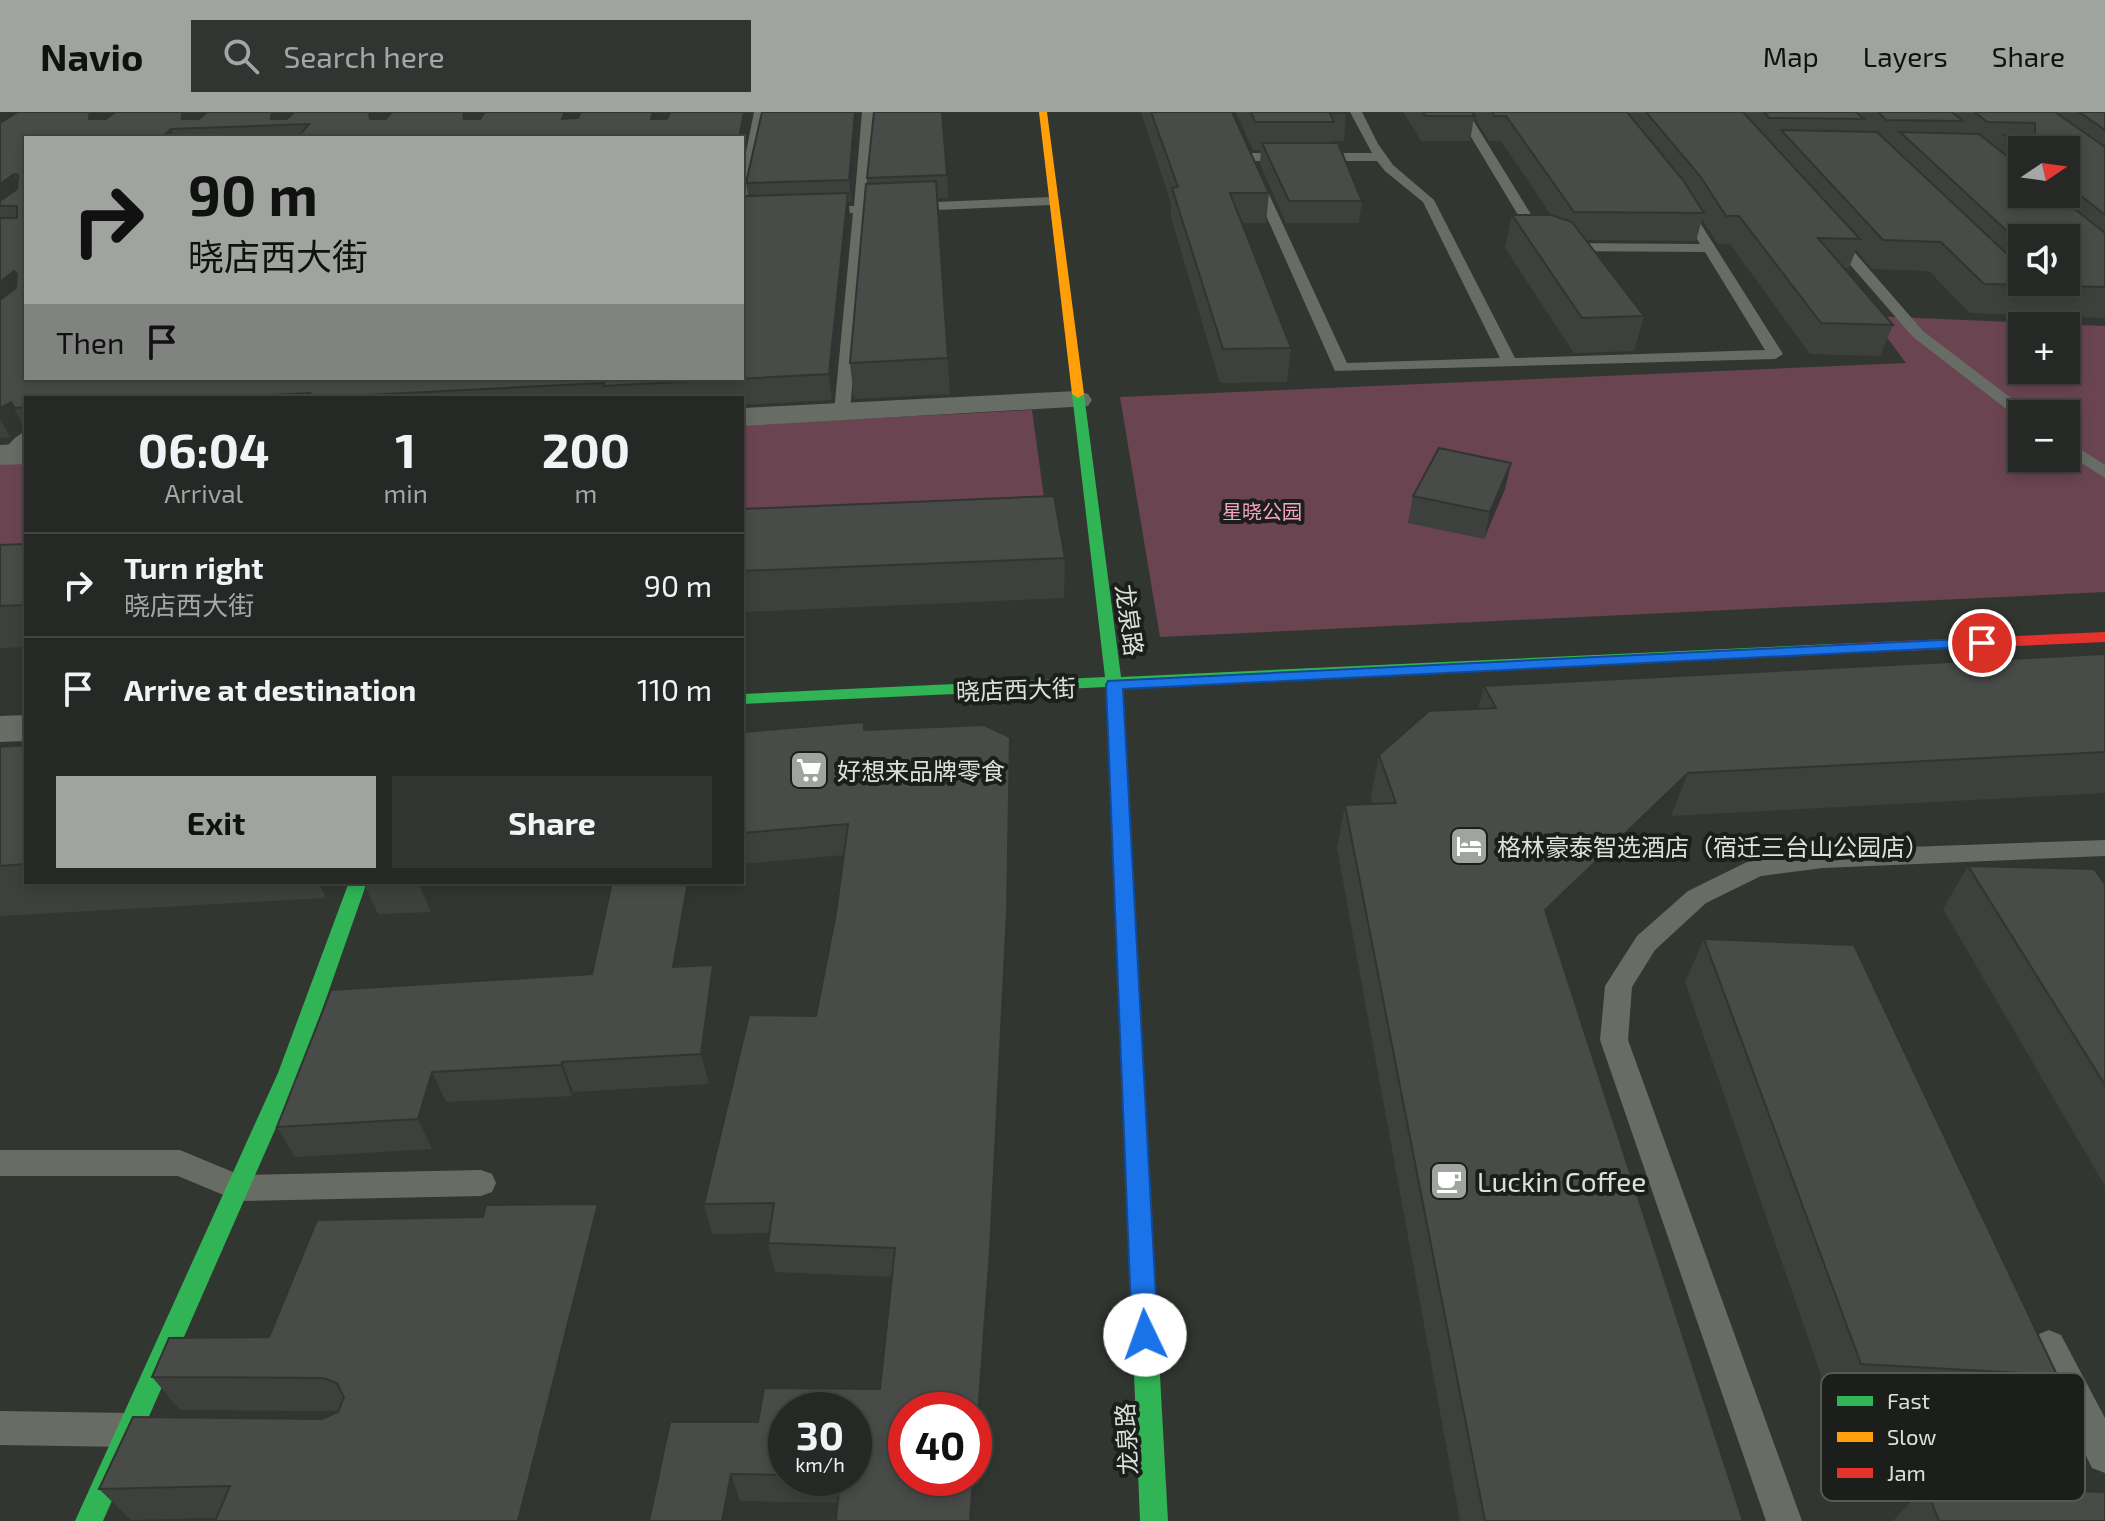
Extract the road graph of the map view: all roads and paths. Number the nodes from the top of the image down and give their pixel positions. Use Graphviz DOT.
graph roads {
  1 [pos="760,112"];
  2 [pos="868,112"];
  3 [pos="1043,112"];
  4 [pos="1356,112"];
  5 [pos="1462,112"];
  6 [pos="1381,157"];
  7 [pos="744,193"];
  8 [pos="1674,193"];
  9 [pos="1052,201"];
  10 [pos="861,209"];
  11 [pos="801,211"];
  12 [pos="744,213"];
  13 [pos="757,213"];
  14 [pos="1817,218"];
  15 [pos="1710,248"];
  16 [pos="1510,363"];
  17 [pos="1077,400"];
  18 [pos="2008,402"];
  19 [pos="842,412"];
  20 [pos="744,417"];
  21 [pos="2080,455"];
  22 [pos="2105,473"];
  23 [pos="2105,637"];
  24 [pos="1114,685"];
  25 [pos="744,699"];
  26 [pos="24,728"];
  27 [pos="0,729"];
  28 [pos="2105,848"];
  29 [pos="357,884"];
  30 [pos="0,1163"];
  31 [pos="481,1183"];
  32 [pos="238,1188"];
  33 [pos="2049,1346"];
  34 [pos="2063,1373"];
  35 [pos="2085,1416"];
  36 [pos="0,1428"];
  37 [pos="145,1430"];
  38 [pos="2105,1455"];
  39 [pos="89,1521"];
  40 [pos="1154,1521"];
  41 [pos="1784,1521"];
  1 -- 7 [label="lane"];
  2 -- 10 [label="lane"];
  3 -- 9 [label="street, 龙泉路"];
  4 -- 6 [label="lane"];
  5 -- 15 [label="lane"];
  6 -- 16 [label="lane"];
  6 -- 16 [label="lane"];
  8 -- 15 [label="lane"];
  9 -- 10 [label="lane"];
  9 -- 17 [label="street, 龙泉路"];
  10 -- 11 [label="lane"];
  10 -- 19 [label="lane"];
  12 -- 13 [label="lane"];
  14 -- 18 [label="lane"];
  15 -- 16 [label="lane"];
  17 -- 19 [label="street"];
  17 -- 24 [label="street, 龙泉路"];
  19 -- 20 [label="street"];
  21 -- 22 [label="lane"];
  23 -- 24 [label="street, 晓店西大街"];
  24 -- 25 [label="street, 晓店西大街"];
  24 -- 40 [label="street, 龙泉路"];
  26 -- 27 [label="street"];
  28 -- 41 [label="lane"];
  29 -- 32 [label="street"];
  30 -- 32 [label="lane"];
  31 -- 32 [label="lane"];
  32 -- 37 [label="street"];
  33 -- 34 [label="lane"];
  35 -- 38 [label="lane"];
  36 -- 37 [label="lane"];
  37 -- 39 [label="street"];
}
